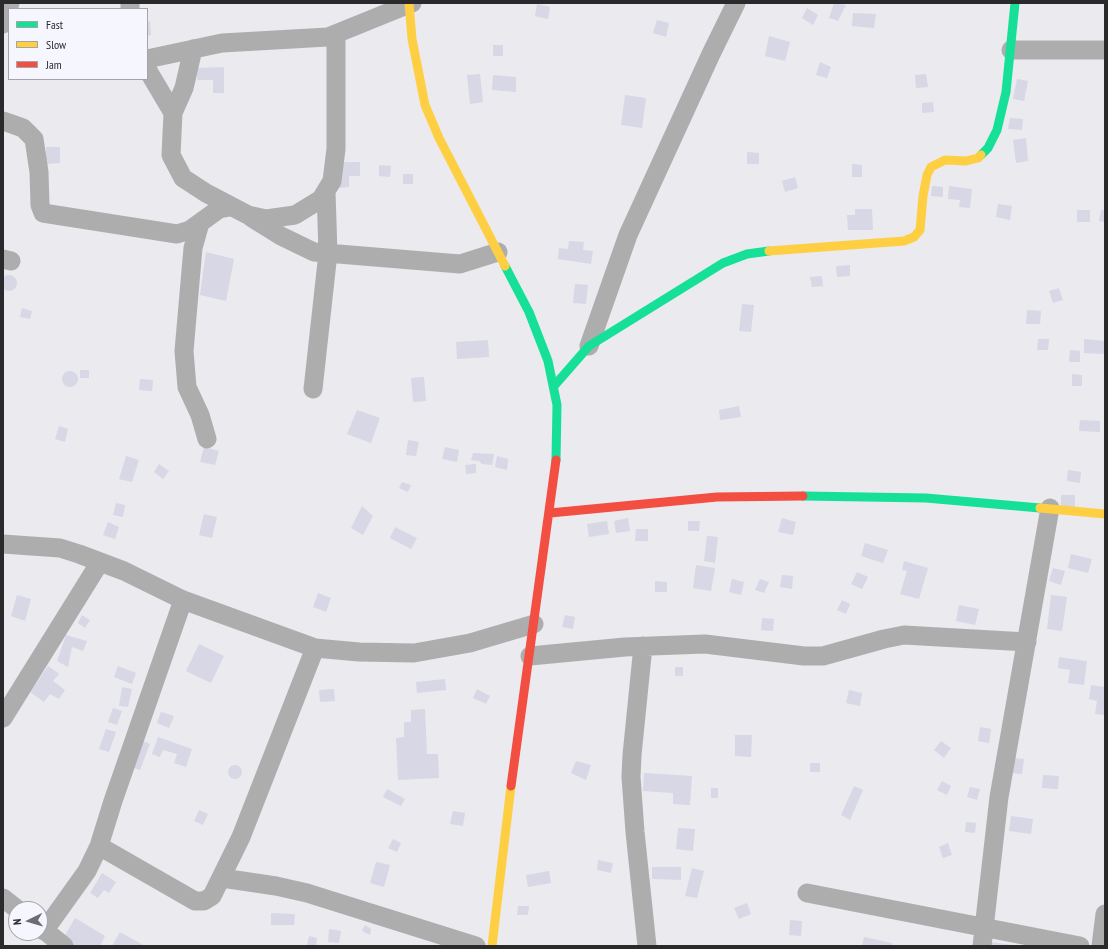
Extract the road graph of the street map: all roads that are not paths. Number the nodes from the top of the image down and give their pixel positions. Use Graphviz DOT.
graph roads {
  1 [pos="410,3"];
  2 [pos="736,3"];
  3 [pos="1016,3"];
  4 [pos="8,9"];
  5 [pos="3,24"];
  6 [pos="336,34"];
  7 [pos="193,49"];
  8 [pos="1011,50"];
  9 [pos="1105,50"];
  10 [pos="148,59"];
  11 [pos="148,71"];
  12 [pos="173,114"];
  13 [pos="3,121"];
  14 [pos="326,190"];
  15 [pos="230,207"];
  16 [pos="248,215"];
  17 [pos="200,222"];
  18 [pos="498,252"];
  19 [pos="328,253"];
  20 [pos="589,346"];
  21 [pos="554,386"];
  22 [pos="313,389"];
  23 [pos="207,439"];
  24 [pos="1050,508"];
  25 [pos="550,513"];
  26 [pos="1105,514"];
  27 [pos="3,544"];
  28 [pos="100,562"];
  29 [pos="183,600"];
  30 [pos="534,624"];
  31 [pos="1026,642"];
  32 [pos="643,646"];
  33 [pos="315,648"];
  34 [pos="530,656"];
  35 [pos="3,718"];
  36 [pos="100,846"];
  37 [pos="222,878"];
  38 [pos="807,893"];
  39 [pos="1105,914"];
  40 [pos="48,921"];
  41 [pos="984,927"];
  42 [pos="48,934"];
  43 [pos="64,946"];
  44 [pos="476,946"];
  45 [pos="492,946"];
  46 [pos="647,946"];
  47 [pos="982,946"];
  48 [pos="1080,946"];
  49 [pos="1101,946"];
  1 -- 6 [label="street"];
  1 -- 18 [label="street"];
  2 -- 20 [label="street"];
  3 -- 8 [label="street"];
  4 -- 5 [label="street"];
  6 -- 7 [label="street"];
  6 -- 14 [label="street"];
  7 -- 10 [label="street"];
  7 -- 12 [label="street"];
  8 -- 9 [label="street"];
  8 -- 20 [label="street"];
  11 -- 12 [label="street"];
  12 -- 15 [label="street"];
  13 -- 17 [label="street"];
  14 -- 16 [label="street"];
  14 -- 19 [label="street"];
  15 -- 16 [label="street"];
  15 -- 17 [label="street"];
  16 -- 19 [label="street"];
  17 -- 23 [label="street"];
  18 -- 19 [label="street"];
  18 -- 21 [label="street"];
  19 -- 22 [label="street"];
  20 -- 21 [label="street"];
  21 -- 25 [label="street"];
  24 -- 25 [label="street"];
  24 -- 26 [label="street"];
  24 -- 31 [label="street"];
  25 -- 30 [label="street"];
  27 -- 28 [label="street"];
  28 -- 29 [label="street"];
  28 -- 35 [label="street"];
  29 -- 33 [label="street"];
  29 -- 36 [label="street"];
  30 -- 33 [label="street"];
  30 -- 34 [label="street"];
  31 -- 32 [label="street"];
  31 -- 41 [label="street"];
  32 -- 34 [label="street"];
  32 -- 46 [label="street"];
  33 -- 37 [label="street"];
  34 -- 45 [label="street"];
  36 -- 37 [label="street"];
  36 -- 40 [label="street"];
  37 -- 44 [label="street"];
  38 -- 41 [label="street"];
  39 -- 49 [label="street"];
  41 -- 47 [label="street"];
  41 -- 48 [label="street"];
  42 -- 43 [label="street"];
}
